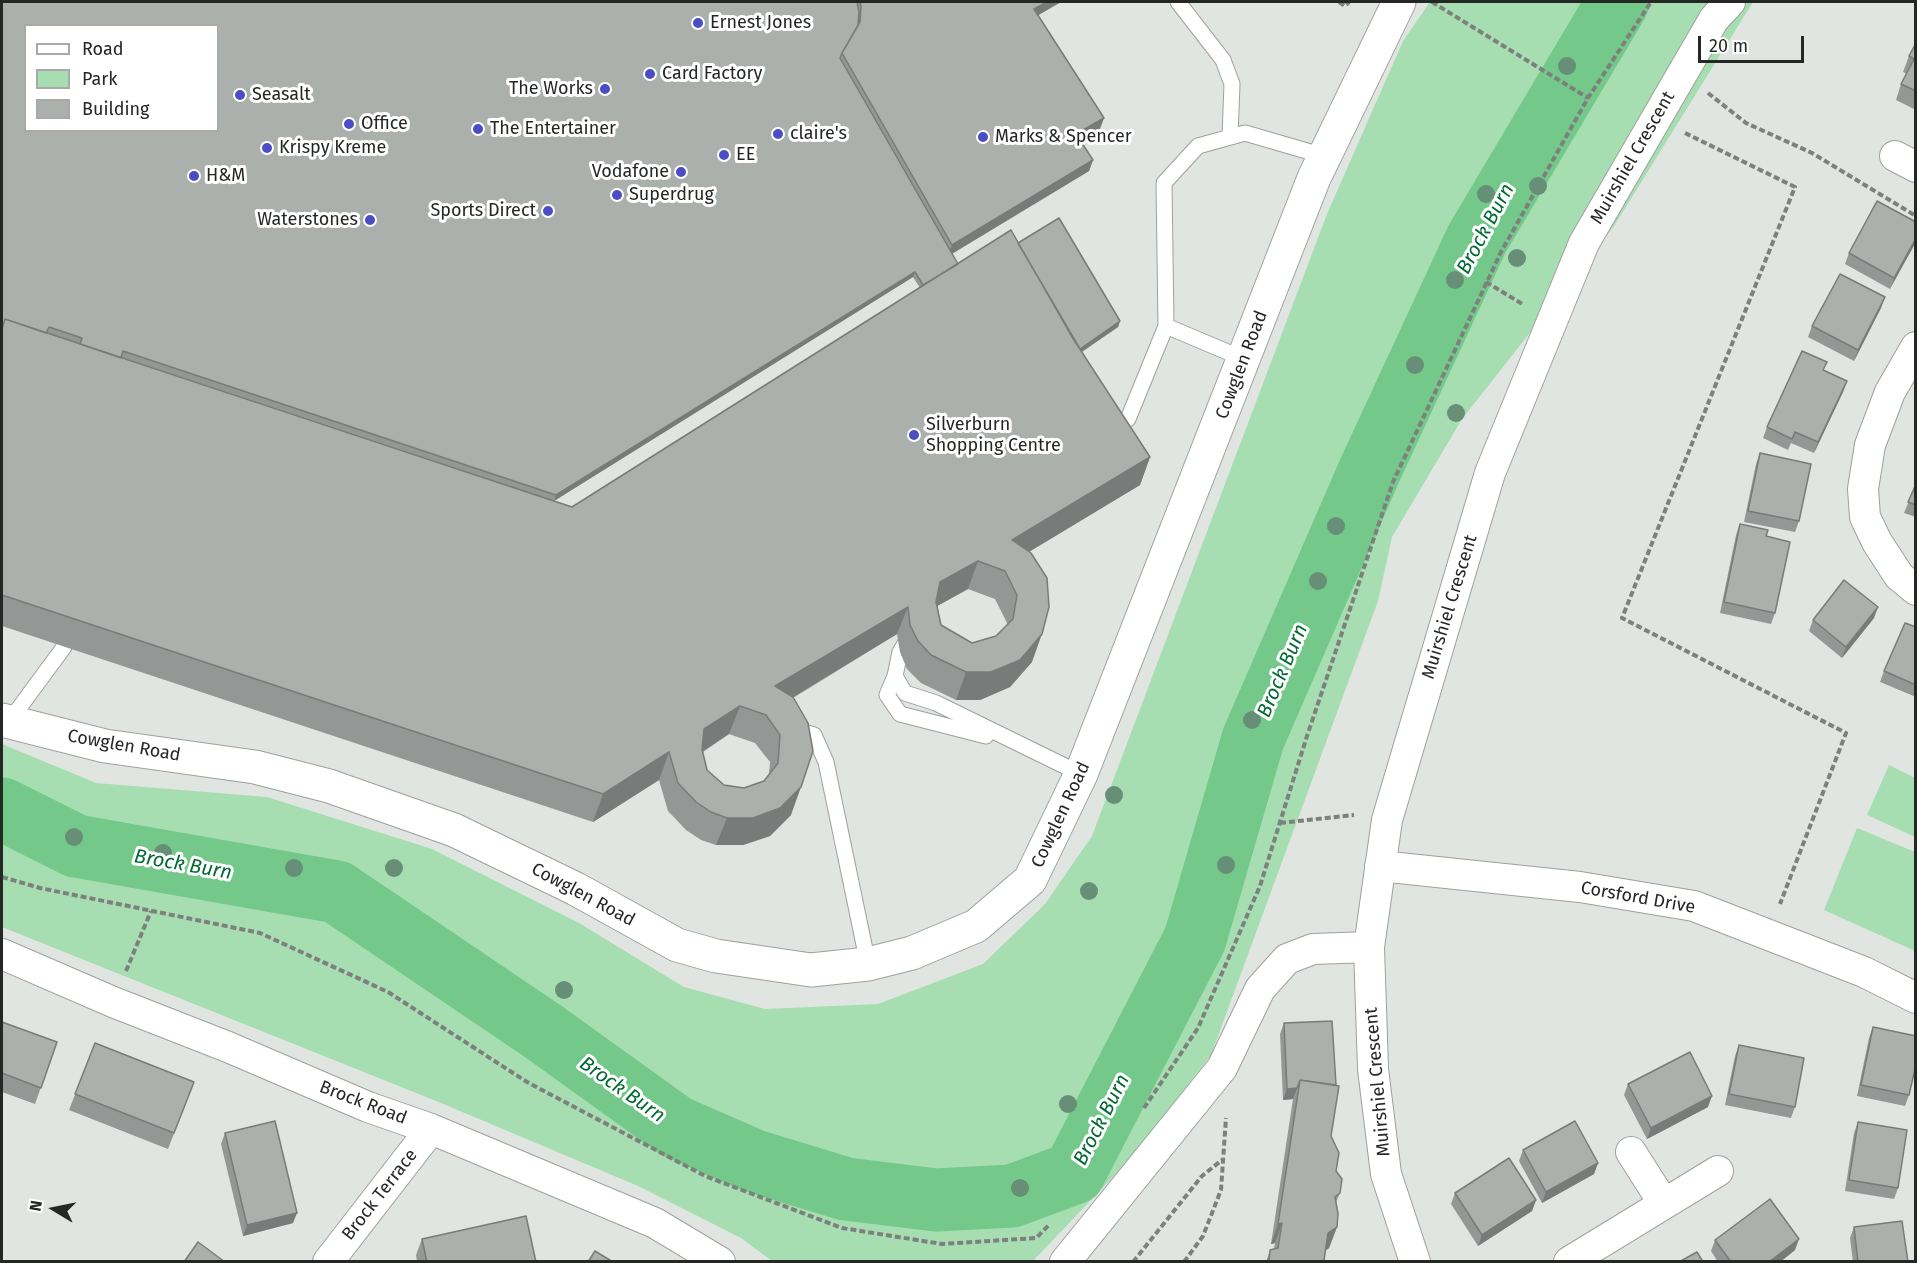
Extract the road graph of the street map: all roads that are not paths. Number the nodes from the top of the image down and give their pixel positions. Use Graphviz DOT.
graph roads {
  1 [pos="1178,2"];
  2 [pos="1399,2"];
  3 [pos="1730,2"];
  4 [pos="1230,137"];
  5 [pos="1324,156"];
  6 [pos="1166,326"];
  7 [pos="1916,347"];
  8 [pos="1244,359"];
  9 [pos="1128,419"];
  10 [pos="1916,590"];
  11 [pos="916,622"];
  12 [pos="64,647"];
  13 [pos="5,721"];
  14 [pos="771,725"];
  15 [pos="1081,774"];
  16 [pos="1380,866"];
  17 [pos="1369,947"];
  18 [pos="2,954"];
  19 [pos="868,964"];
  20 [pos="1916,998"];
  21 [pos="431,1129"];
  22 [pos="1631,1152"];
  23 [pos="1718,1171"];
  24 [pos="1664,1204"];
  25 [pos="1404,1255"];
  26 [pos="328,1262"];
  27 [pos="720,1262"];
  28 [pos="1065,1262"];
  29 [pos="1569,1262"];
  1 -- 4 [label="lane"];
  2 -- 5 [label="street, Cowglen Road"];
  3 -- 16 [label="street, Muirshiel Crescent"];
  4 -- 5 [label="lane"];
  4 -- 6 [label="lane"];
  5 -- 8 [label="street, Cowglen Road"];
  6 -- 8 [label="lane"];
  6 -- 9 [label="lane"];
  7 -- 10 [label="street"];
  8 -- 15 [label="street, Cowglen Road"];
  11 -- 15 [label="lane"];
  12 -- 13 [label="lane"];
  13 -- 19 [label="street, Cowglen Road"];
  14 -- 19 [label="lane"];
  15 -- 19 [label="street, Cowglen Road"];
  16 -- 17 [label="street, Muirshiel Crescent"];
  16 -- 20 [label="street, Corsford Drive"];
  17 -- 25 [label="street, Muirshiel Crescent"];
  17 -- 28 [label="street"];
  18 -- 21 [label="street, Brock Road"];
  21 -- 26 [label="street, Brock Terrace"];
  21 -- 27 [label="street, Brock Road"];
  22 -- 24 [label="street"];
  23 -- 24 [label="street"];
  24 -- 29 [label="street"];
}
